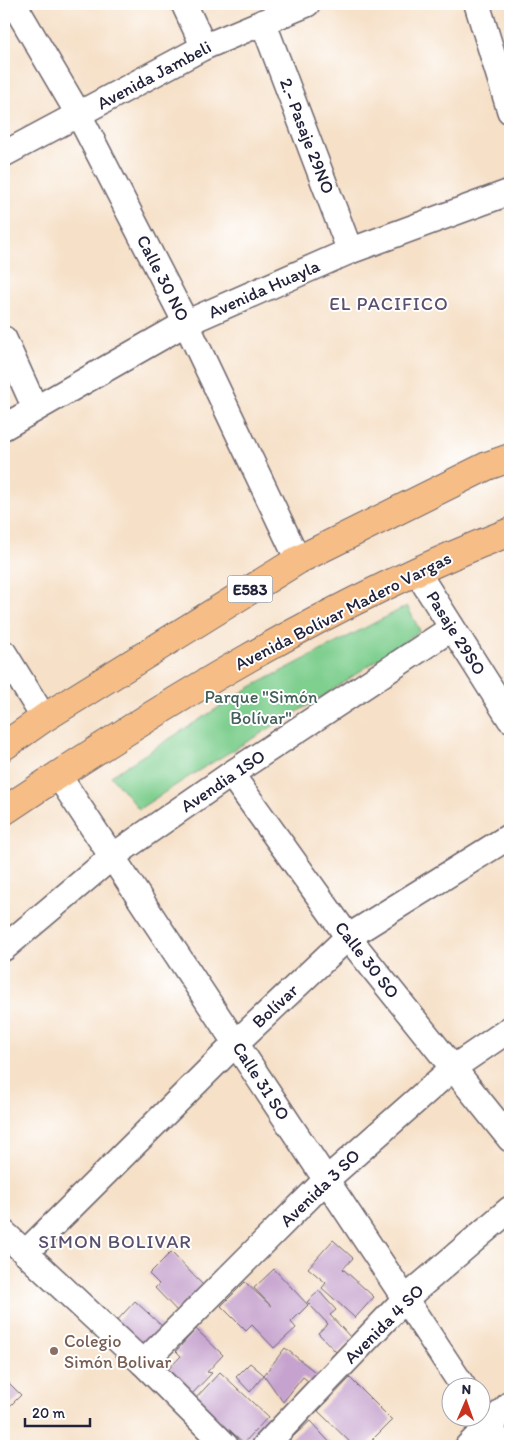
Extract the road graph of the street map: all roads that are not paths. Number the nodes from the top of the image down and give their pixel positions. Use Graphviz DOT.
graph roads {
  1 [pos="14,4"];
  2 [pos="184,4"];
  3 [pos="306,4"];
  4 [pos="477,4"];
  5 [pos="264,22"];
  6 [pos="204,47"];
  7 [pos="510,111"];
  8 [pos="79,115"];
  9 [pos="4,154"];
  10 [pos="510,192"];
  11 [pos="350,251"];
  12 [pos="186,323"];
  13 [pos="4,340"];
  14 [pos="35,408"];
  15 [pos="4,427"];
  16 [pos="510,458"];
  17 [pos="510,532"];
  18 [pos="298,560"];
  19 [pos="417,572"];
  20 [pos="452,628"];
  21 [pos="4,653"];
  22 [pos="44,718"];
  23 [pos="510,719"];
  24 [pos="4,746"];
  25 [pos="231,774"];
  26 [pos="58,775"];
  27 [pos="4,811"];
  28 [pos="510,836"];
  29 [pos="113,856"];
  30 [pos="348,937"];
  31 [pos="4,948"];
  32 [pos="510,1029"];
  33 [pos="236,1043"];
  34 [pos="453,1068"];
  35 [pos="510,1139"];
  36 [pos="325,1181"];
  37 [pos="510,1209"];
  38 [pos="4,1233"];
  39 [pos="25,1253"];
  40 [pos="405,1299"];
  41 [pos="143,1363"];
  42 [pos="457,1378"];
  43 [pos="510,1404"];
  44 [pos="492,1416"];
  45 [pos="480,1428"];
  46 [pos="490,1428"];
  47 [pos="226,1446"];
  48 [pos="265,1446"];
  49 [pos="468,1446"];
  50 [pos="502,1446"];
  1 -- 8 [label="street, Calle 30 NO"];
  2 -- 6 [label="street"];
  3 -- 5 [label="street, Avenida Jambeli"];
  4 -- 7 [label="street"];
  5 -- 6 [label="street, Avenida Jambeli"];
  5 -- 11 [label="street, 2.- Pasaje 29NO"];
  6 -- 8 [label="street, Avenida Jambeli"];
  8 -- 9 [label="street, Avenida Jambeli"];
  8 -- 12 [label="street, Calle 30 NO"];
  10 -- 11 [label="street, Avenida Huayla"];
  11 -- 12 [label="street, Avenida Huayla"];
  12 -- 14 [label="street, Avenida Huayla"];
  12 -- 18 [label="street, Calle 30 NO"];
  13 -- 14 [label="street"];
  14 -- 15 [label="street, Avenida Huayla"];
  16 -- 18 [label="main road, E583"];
  17 -- 19 [label="main road, Avenida Bolívar Madero Vargas"];
  18 -- 22 [label="main road, E583"];
  19 -- 20 [label="street, Pasaje 29SO"];
  19 -- 26 [label="main road, Avenida Bolívar Madero Vargas"];
  20 -- 23 [label="street, Pasaje 29SO"];
  20 -- 25 [label="street, Avendia 1SO"];
  21 -- 22 [label="street"];
  22 -- 24 [label="main road, E583"];
  25 -- 29 [label="street, Avendia 1SO"];
  25 -- 30 [label="street, Calle 30 SO"];
  26 -- 27 [label="main road, Avenida Bolívar Madero Vargas"];
  26 -- 29 [label="street, Calle 31 SO"];
  28 -- 30 [label="street, Bolívar"];
  29 -- 31 [label="street, Avendia 1SO"];
  29 -- 33 [label="street, Calle 31 SO"];
  30 -- 33 [label="street, Bolívar"];
  30 -- 34 [label="street, Calle 30 SO"];
  32 -- 34 [label="street, Avenida 3 SO"];
  33 -- 36 [label="street, Calle 31 SO"];
  33 -- 39 [label="street, Bolívar"];
  34 -- 35 [label="street, Calle 30 SO"];
  34 -- 36 [label="street, Avenida 3 SO"];
  36 -- 40 [label="street, Calle 31 SO"];
  36 -- 41 [label="street, Avenida 3 SO"];
  37 -- 40 [label="street, Avenida 4 SO"];
  38 -- 39 [label="street"];
  39 -- 41 [label="street"];
  40 -- 42 [label="street, Calle 31 SO"];
  40 -- 48 [label="street, Avenida 4 SO"];
  41 -- 47 [label="street"];
  43 -- 44 [label="street"];
  45 -- 49 [label="street"];
  46 -- 50 [label="street"];
}
